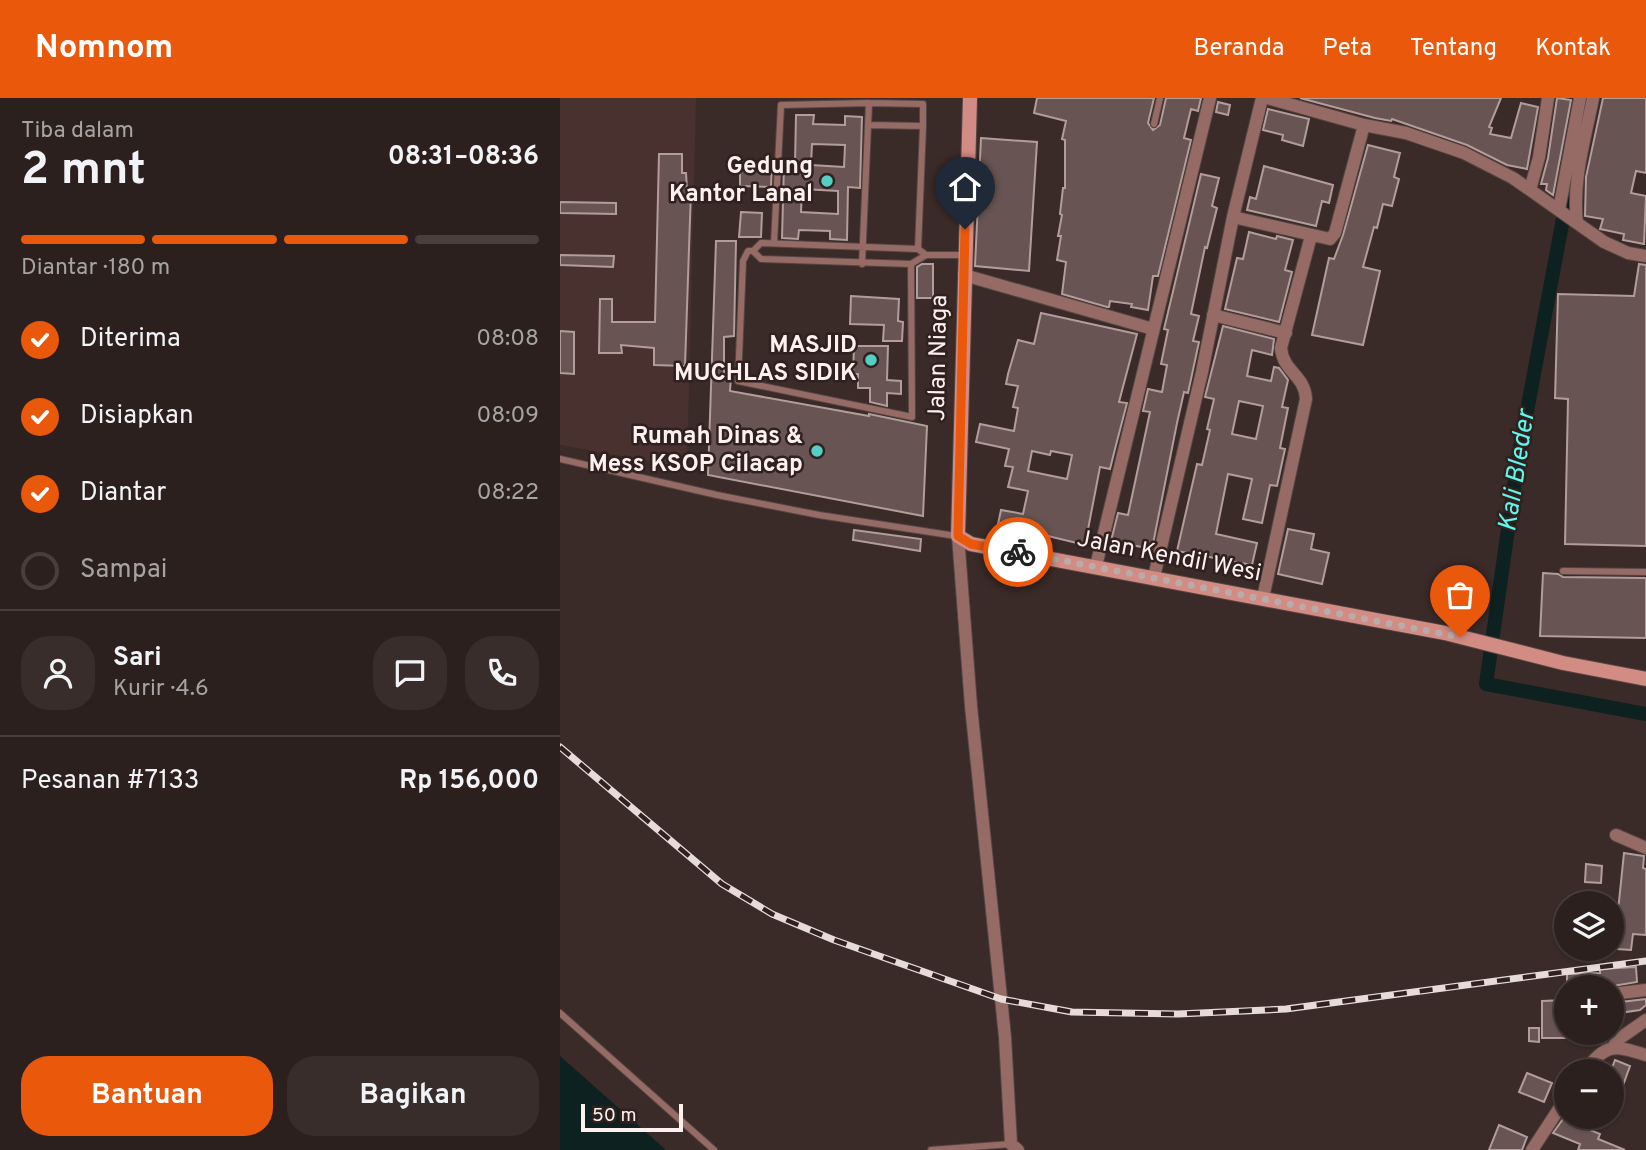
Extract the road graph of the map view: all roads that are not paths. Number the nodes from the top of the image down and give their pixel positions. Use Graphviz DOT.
graph roads {
  1 [pos="970,98"];
  2 [pos="1160,98"];
  3 [pos="1210,98"];
  4 [pos="1265,98"];
  5 [pos="1548,98"];
  6 [pos="1580,98"];
  7 [pos="1593,98"];
  8 [pos="869,103"];
  9 [pos="1154,124"];
  10 [pos="868,125"];
  11 [pos="1364,125"];
  12 [pos="923,126"];
  13 [pos="1530,190"];
  14 [pos="1567,216"];
  15 [pos="1233,217"];
  16 [pos="1311,236"];
  17 [pos="774,243"];
  18 [pos="862,247"];
  19 [pos="918,249"];
  20 [pos="753,251"];
  21 [pos="926,255"];
  22 [pos="965,255"];
  23 [pos="1646,256"];
  24 [pos="862,264"];
  25 [pos="911,264"];
  26 [pos="964,275"];
  27 [pos="1213,315"];
  28 [pos="1153,329"];
  29 [pos="1286,333"];
  30 [pos="560,459"];
  31 [pos="958,536"];
  32 [pos="1096,566"];
  33 [pos="1563,571"];
  34 [pos="1646,572"];
  35 [pos="1154,577"];
  36 [pos="1264,598"];
  37 [pos="1646,679"];
  38 [pos="1616,835"];
  39 [pos="1646,848"];
  40 [pos="1646,990"];
  41 [pos="1624,993"];
  42 [pos="560,1013"];
  43 [pos="1646,1020"];
  44 [pos="1613,1048"];
  45 [pos="1646,1055"];
  46 [pos="1594,1059"];
  47 [pos="1554,1116"];
  48 [pos="1011,1148"];
  49 [pos="714,1150"];
  50 [pos="932,1150"];
  51 [pos="1532,1150"];
  1 -- 22 [label="main road, Jalan Niaga"];
  2 -- 9 [label="lane"];
  3 -- 28 [label="street"];
  4 -- 11 [label="street"];
  4 -- 15 [label="street"];
  5 -- 13 [label="street"];
  6 -- 14 [label="street"];
  7 -- 14 [label="street"];
  8 -- 10 [label="lane"];
  8 -- 12 [label="lane"];
  8 -- 17 [label="lane"];
  10 -- 12 [label="lane"];
  10 -- 18 [label="lane"];
  11 -- 13 [label="street"];
  11 -- 16 [label="street"];
  12 -- 19 [label="lane"];
  13 -- 14 [label="street"];
  14 -- 23 [label="street"];
  15 -- 16 [label="street"];
  15 -- 27 [label="street"];
  16 -- 29 [label="street"];
  17 -- 18 [label="lane"];
  17 -- 20 [label="lane"];
  18 -- 19 [label="lane"];
  18 -- 24 [label="lane"];
  19 -- 21 [label="lane"];
  20 -- 24 [label="lane"];
  20 -- 25 [label="lane"];
  21 -- 22 [label="lane"];
  21 -- 25 [label="lane"];
  22 -- 26 [label="main road, Jalan Niaga"];
  24 -- 25 [label="lane"];
  26 -- 28 [label="street"];
  26 -- 31 [label="main road, Jalan Niaga"];
  27 -- 29 [label="street"];
  27 -- 35 [label="street"];
  28 -- 32 [label="street"];
  29 -- 36 [label="street"];
  30 -- 31 [label="lane, Jalan Kendil Wesi"];
  31 -- 32 [label="main road, Jalan Kendil Wesi"];
  31 -- 48 [label="street"];
  32 -- 35 [label="main road, Jalan Kendil Wesi"];
  33 -- 34 [label="lane"];
  35 -- 36 [label="main road, Jalan Kendil Wesi"];
  36 -- 37 [label="main road, Jalan Kendil Wesi"];
  38 -- 39 [label="street"];
  40 -- 41 [label="street"];
  42 -- 49 [label="lane"];
  43 -- 44 [label="street"];
  44 -- 45 [label="street"];
  44 -- 46 [label="street"];
  47 -- 51 [label="street"];
  48 -- 50 [label="lane"];
}
